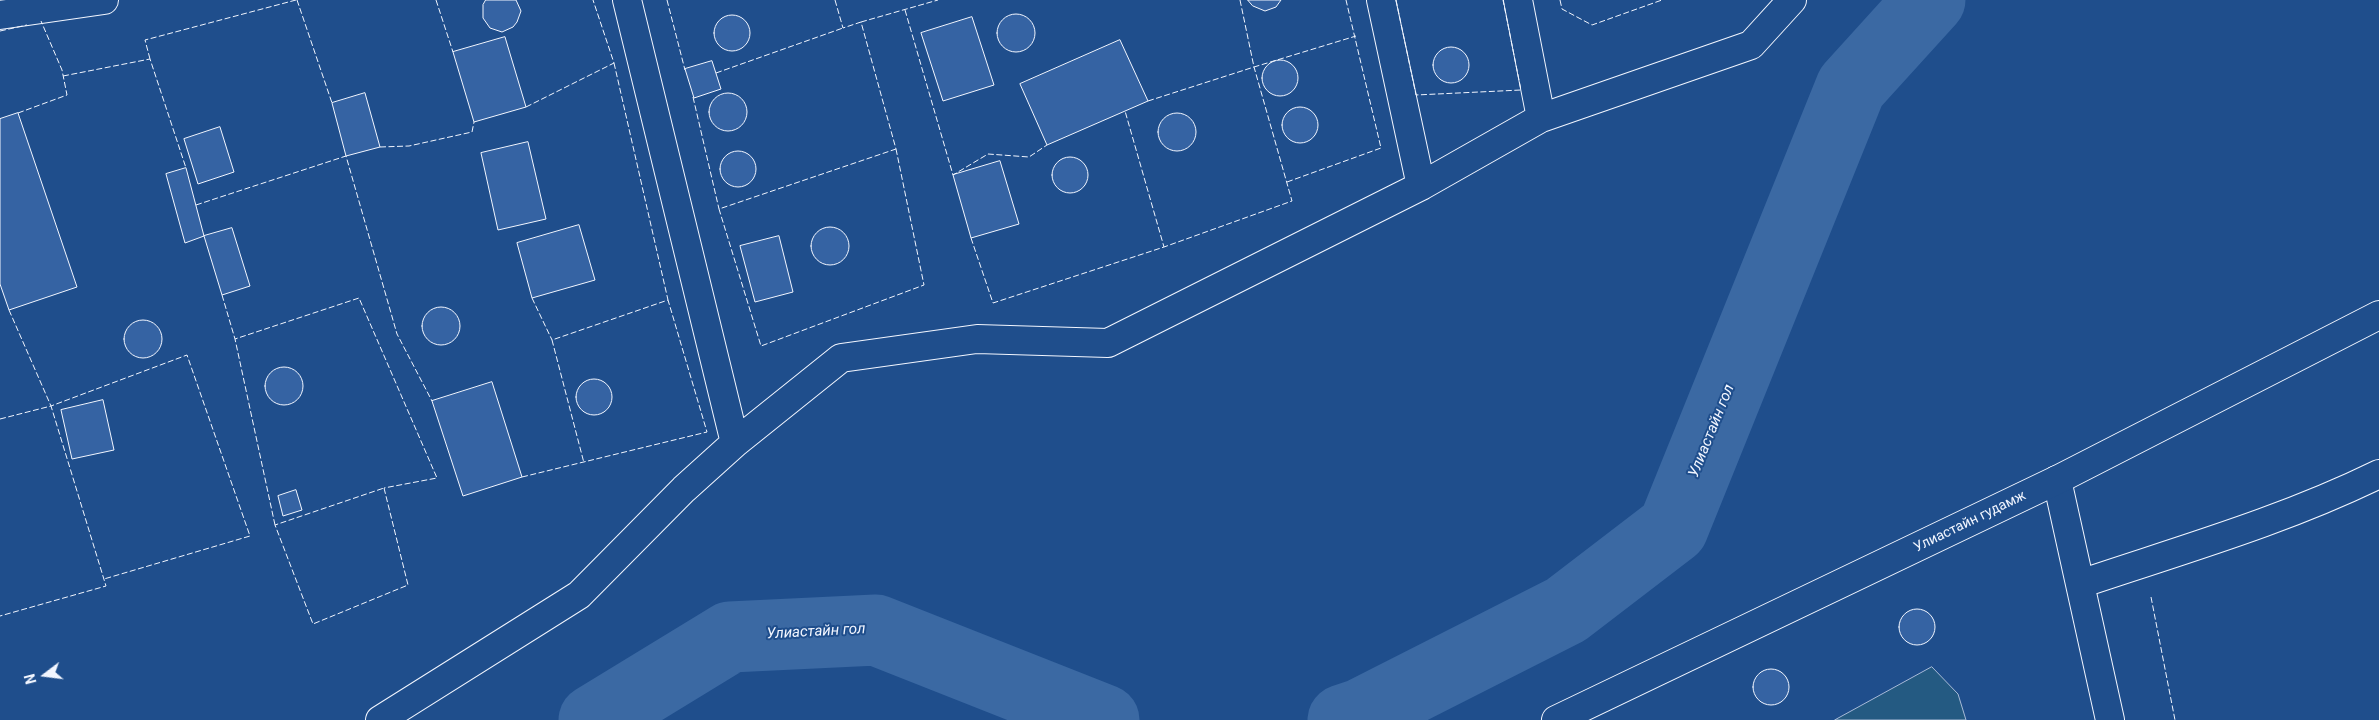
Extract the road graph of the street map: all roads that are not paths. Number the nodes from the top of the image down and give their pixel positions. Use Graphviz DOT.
graph roads {
  1 [pos="104,0"];
  2 [pos="628,0"];
  3 [pos="1382,0"];
  4 [pos="1518,0"];
  5 [pos="1792,0"];
  6 [pos="0,15"];
  7 [pos="1541,118"];
  8 [pos="1421,186"];
  9 [pos="2379,315"];
  10 [pos="735,443"];
  11 [pos="2379,474"];
  12 [pos="2057,480"];
  13 [pos="2080,584"];
  14 [pos="380,720"];
  15 [pos="1556,720"];
  16 [pos="2110,720"];
  1 -- 6 [label="street"];
  2 -- 10 [label="street"];
  3 -- 8 [label="street"];
  4 -- 7 [label="street"];
  5 -- 7 [label="street"];
  7 -- 8 [label="street"];
  8 -- 10 [label="street"];
  9 -- 12 [label="street, Улиастайн гудамж"];
  10 -- 14 [label="street"];
  11 -- 13 [label="street"];
  12 -- 13 [label="street"];
  12 -- 15 [label="street, Улиастайн гудамж"];
  13 -- 16 [label="street"];
}
